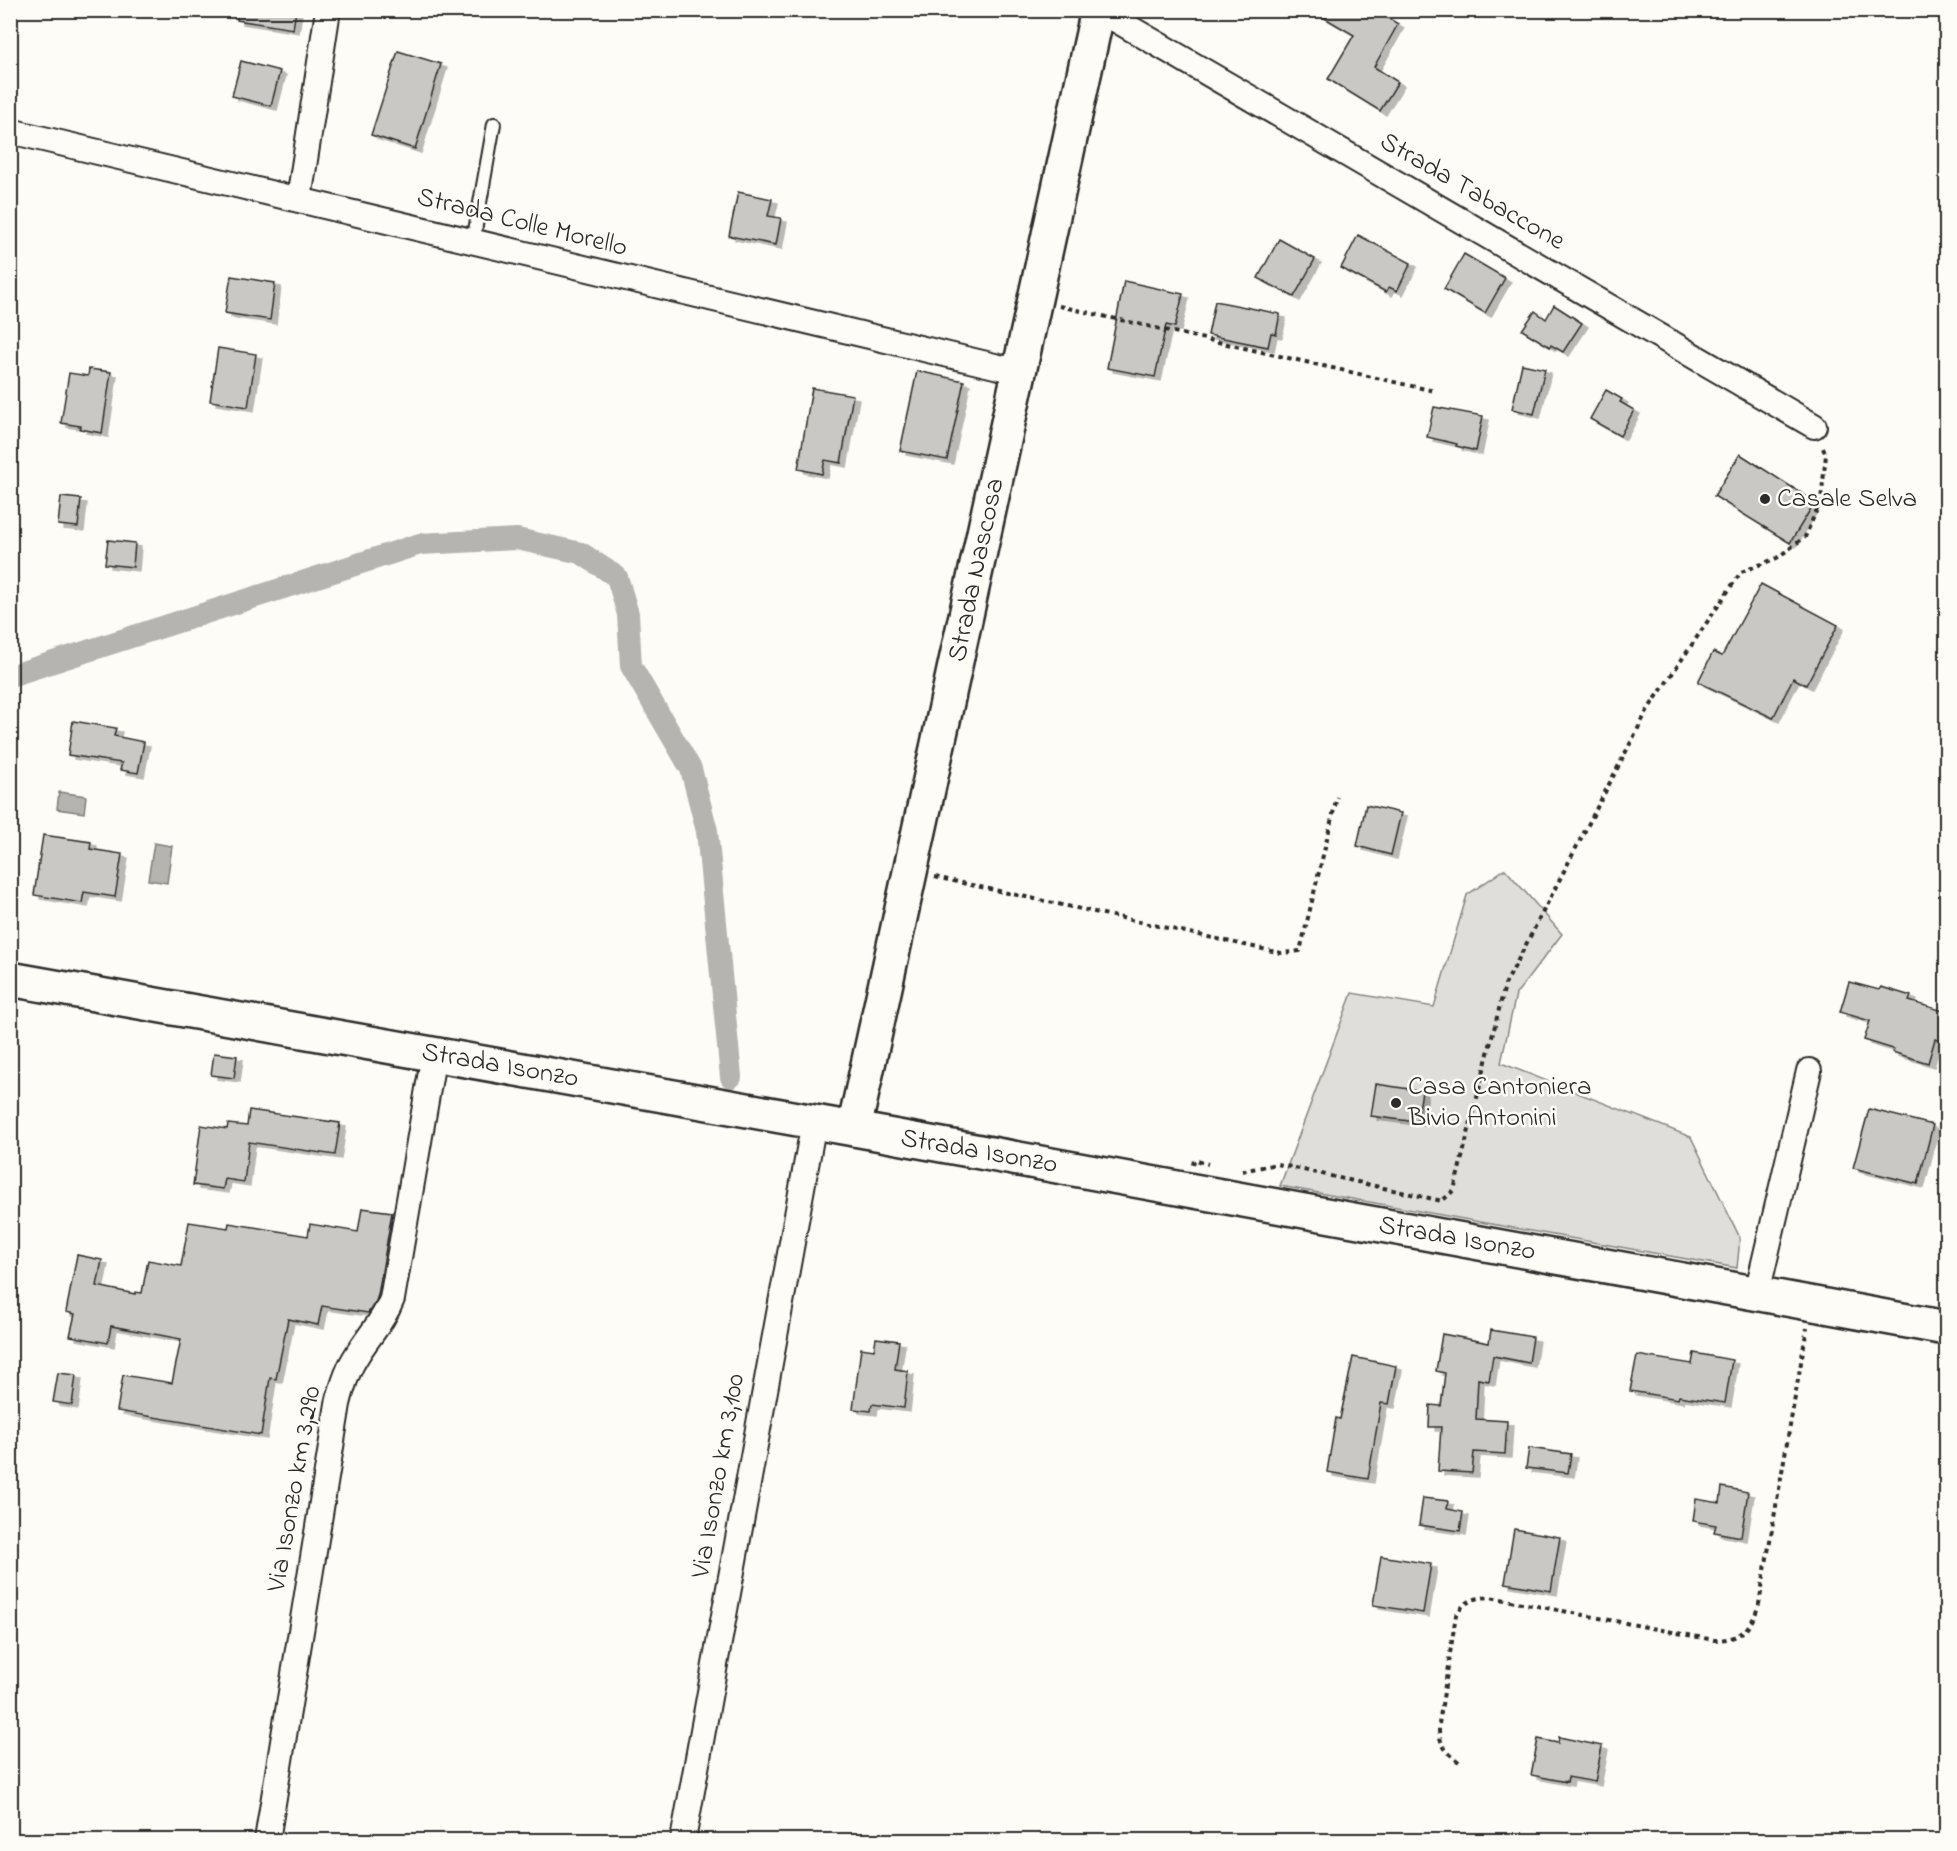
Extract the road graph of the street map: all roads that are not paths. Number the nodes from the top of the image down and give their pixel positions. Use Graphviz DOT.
graph roads {
  1 [pos="328,10"];
  2 [pos="1096,12"];
  3 [pos="494,124"];
  4 [pos="10,131"];
  5 [pos="299,199"];
  6 [pos="472,242"];
  7 [pos="1020,372"];
  8 [pos="1814,426"];
  9 [pos="10,979"];
  10 [pos="434,1054"];
  11 [pos="1809,1071"];
  12 [pos="814,1122"];
  13 [pos="854,1129"];
  14 [pos="1757,1293"];
  15 [pos="1947,1328"];
  16 [pos="267,1840"];
  17 [pos="683,1840"];
  1 -- 5 [label="street"];
  2 -- 7 [label="main road, Strada Nascosa"];
  2 -- 8 [label="street, Strada Tabaccone"];
  3 -- 6 [label="lane"];
  4 -- 5 [label="street, Strada Colle Morello"];
  5 -- 6 [label="street, Strada Colle Morello"];
  6 -- 7 [label="street, Strada Colle Morello"];
  7 -- 13 [label="main road, Strada Nascosa"];
  9 -- 10 [label="main road, Strada Isonzo"];
  10 -- 12 [label="main road, Strada Isonzo"];
  10 -- 16 [label="street, Via Isonzo km 3,290"];
  11 -- 14 [label="street"];
  12 -- 13 [label="main road, Strada Isonzo"];
  12 -- 17 [label="street, Via Isonzo km 3,100"];
  13 -- 14 [label="main road, Strada Isonzo"];
  14 -- 15 [label="main road, Strada Isonzo"];
}
